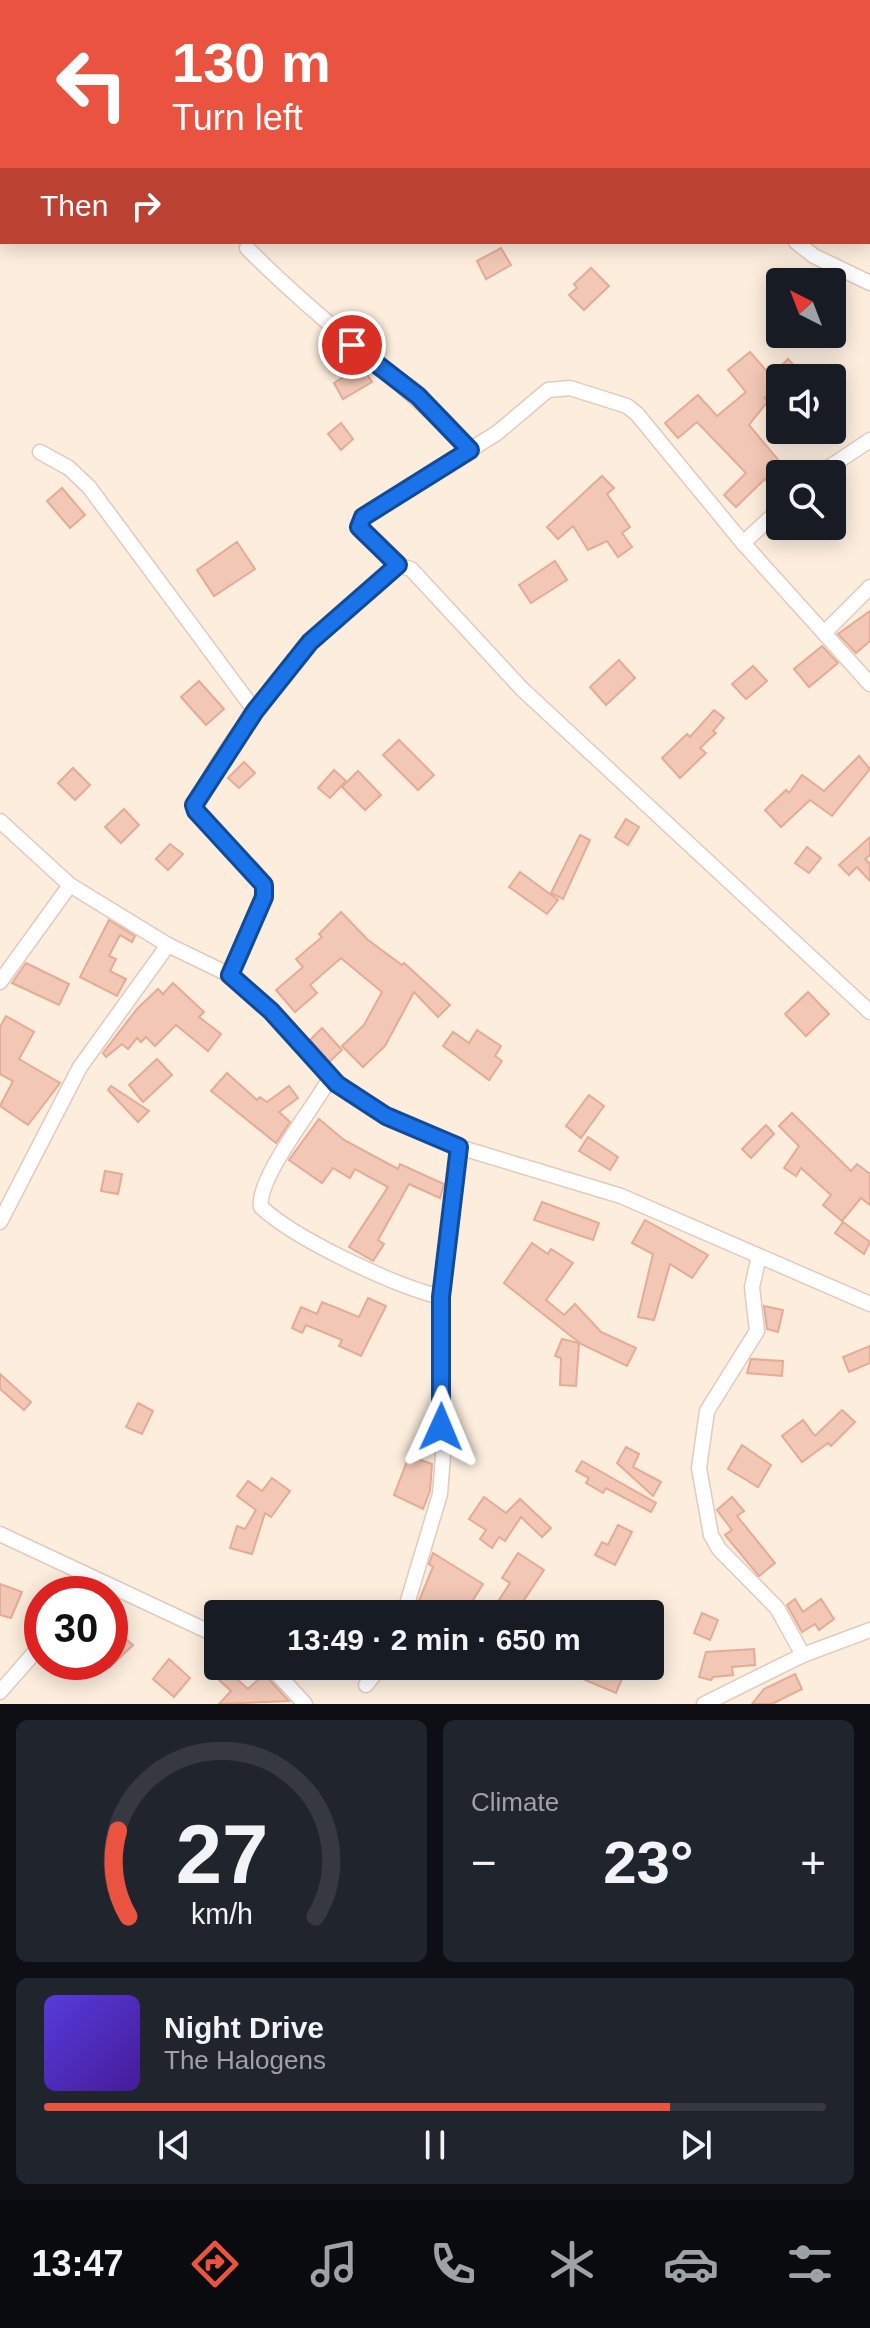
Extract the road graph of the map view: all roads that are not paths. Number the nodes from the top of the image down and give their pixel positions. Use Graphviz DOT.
graph roads {
  1 [pos="799,244"];
  2 [pos="247,248"];
  3 [pos="870,283"];
  4 [pos="870,440"];
  5 [pos="470,450"];
  6 [pos="40,452"];
  7 [pos="840,460"];
  8 [pos="766,522"];
  9 [pos="743,543"];
  10 [pos="398,565"];
  11 [pos="870,587"];
  12 [pos="824,633"];
  13 [pos="870,684"];
  14 [pos="255,711"];
  15 [pos="0,821"];
  16 [pos="70,885"];
  17 [pos="168,945"];
  18 [pos="230,975"];
  19 [pos="0,982"];
  20 [pos="870,1012"];
  21 [pos="330,1078"];
  22 [pos="459,1147"];
  23 [pos="0,1222"];
  24 [pos="759,1256"];
  25 [pos="441,1297"];
  26 [pos="870,1304"];
  27 [pos="0,1534"];
  28 [pos="85,1574"];
  29 [pos="408,1600"];
  30 [pos="204,1629"];
  31 [pos="870,1630"];
  32 [pos="803,1655"];
  33 [pos="24,1665"];
  34 [pos="283,1680"];
  35 [pos="370,1680"];
  36 [pos="366,1685"];
  37 [pos="0,1692"];
  38 [pos="305,1704"];
  39 [pos="704,1704"];
  1 -- 3 [label="street"];
  2 -- 5 [label="street"];
  4 -- 7 [label="street"];
  5 -- 9 [label="street"];
  5 -- 10 [label="street"];
  6 -- 14 [label="street"];
  8 -- 9 [label="street"];
  9 -- 12 [label="street"];
  10 -- 14 [label="street"];
  10 -- 20 [label="street"];
  11 -- 12 [label="street"];
  12 -- 13 [label="street"];
  14 -- 18 [label="street"];
  15 -- 16 [label="street"];
  16 -- 17 [label="street"];
  16 -- 19 [label="street"];
  17 -- 18 [label="street"];
  17 -- 23 [label="street"];
  18 -- 21 [label="street"];
  21 -- 22 [label="street"];
  21 -- 25 [label="street"];
  22 -- 24 [label="street"];
  22 -- 25 [label="street"];
  24 -- 26 [label="street"];
  24 -- 32 [label="street"];
  25 -- 29 [label="street"];
  27 -- 28 [label="street"];
  28 -- 30 [label="street"];
  31 -- 32 [label="street"];
  32 -- 39 [label="street"];
  33 -- 37 [label="street"];
  34 -- 38 [label="street"];
  35 -- 36 [label="street"];
}
